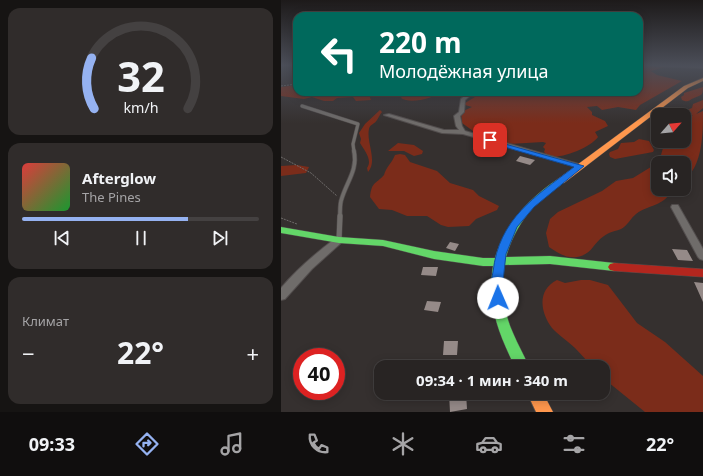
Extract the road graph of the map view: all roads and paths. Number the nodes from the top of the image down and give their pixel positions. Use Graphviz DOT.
graph roads {
  1 [pos="293,84"];
  2 [pos="692,84"];
  3 [pos="281,86"];
  4 [pos="467,96"];
  5 [pos="302,106"];
  6 [pos="387,115"];
  7 [pos="463,132"];
  8 [pos="281,157"];
  9 [pos="580,166"];
  10 [pos="341,201"];
  11 [pos="675,207"];
  12 [pos="281,230"];
  13 [pos="339,240"];
  14 [pos="703,257"];
  15 [pos="499,262"];
  16 [pos="703,273"];
  17 [pos="281,296"];
  18 [pos="519,360"];
  19 [pos="539,400"];
  20 [pos="545,412"];
  1 -- 3 [label="path"];
  2 -- 9 [label="street"];
  4 -- 7 [label="street"];
  5 -- 10 [label="lane"];
  6 -- 7 [label="street"];
  7 -- 9 [label="street"];
  8 -- 10 [label="path"];
  9 -- 15 [label="street"];
  10 -- 13 [label="lane"];
  11 -- 14 [label="street"];
  12 -- 13 [label="street"];
  13 -- 15 [label="street"];
  13 -- 17 [label="street"];
  15 -- 16 [label="street"];
  15 -- 18 [label="street"];
  19 -- 20 [label="street"];
}
